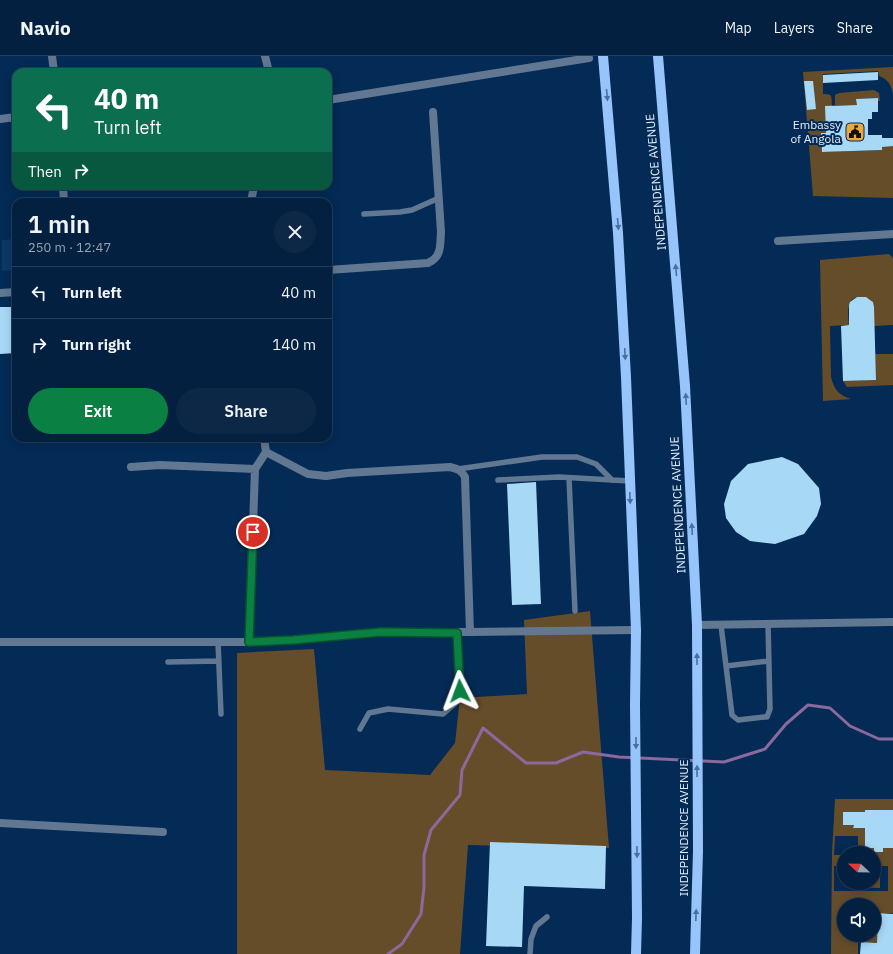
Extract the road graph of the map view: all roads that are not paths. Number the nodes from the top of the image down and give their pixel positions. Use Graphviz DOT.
graph roads {
  1 [pos="52,56"];
  2 [pos="265,56"];
  3 [pos="603,56"];
  4 [pos="658,56"];
  5 [pos="589,58"];
  6 [pos="54,68"];
  7 [pos="268,68"];
  8 [pos="332,99"];
  9 [pos="433,112"];
  10 [pos="12,118"];
  11 [pos="0,119"];
  12 [pos="439,198"];
  13 [pos="364,214"];
  14 [pos="893,234"];
  15 [pos="778,241"];
  16 [pos="332,270"];
  17 [pos="12,292"];
  18 [pos="0,293"];
  19 [pos="265,442"];
  20 [pos="266,452"];
  21 [pos="131,467"];
  22 [pos="458,469"];
  23 [pos="255,470"];
  24 [pos="569,478"];
  25 [pos="498,480"];
  26 [pos="612,480"];
  27 [pos="630,481"];
  28 [pos="575,611"];
  29 [pos="893,622"];
  30 [pos="768,624"];
  31 [pos="697,625"];
  32 [pos="721,625"];
  33 [pos="636,630"];
  34 [pos="470,632"];
  35 [pos="457,633"];
  36 [pos="0,642"];
  37 [pos="218,642"];
  38 [pos="249,642"];
  39 [pos="219,661"];
  40 [pos="769,661"];
  41 [pos="168,662"];
  42 [pos="726,666"];
  43 [pos="221,714"];
  44 [pos="360,729"];
  45 [pos="0,823"];
  46 [pos="163,832"];
  47 [pos="547,917"];
  48 [pos="530,954"];
  49 [pos="636,954"];
  50 [pos="695,954"];
  1 -- 6 [label="street"];
  2 -- 7 [label="street"];
  3 -- 27 [label="main road, one-way"];
  31 -- 4 [label="main road, INDEPENDENCE AVENUE, one-way"];
  5 -- 8 [label="street"];
  9 -- 12 [label="street"];
  10 -- 11 [label="street"];
  12 -- 13 [label="lane"];
  12 -- 16 [label="street"];
  14 -- 15 [label="street"];
  17 -- 18 [label="street"];
  19 -- 20 [label="street"];
  20 -- 22 [label="street"];
  20 -- 23 [label="street"];
  21 -- 23 [label="street"];
  22 -- 26 [label="lane"];
  22 -- 34 [label="street"];
  23 -- 38 [label="street"];
  24 -- 25 [label="lane"];
  24 -- 26 [label="lane"];
  24 -- 28 [label="lane"];
  26 -- 27 [label="lane"];
  27 -- 33 [label="main road, one-way"];
  29 -- 30 [label="street"];
  30 -- 32 [label="street"];
  30 -- 40 [label="lane"];
  31 -- 32 [label="street"];
  50 -- 31 [label="main road, INDEPENDENCE AVENUE, one-way"];
  32 -- 42 [label="lane"];
  33 -- 34 [label="street"];
  33 -- 49 [label="main road, one-way"];
  34 -- 35 [label="street"];
  35 -- 38 [label="street"];
  35 -- 44 [label="lane"];
  36 -- 37 [label="street"];
  37 -- 38 [label="street"];
  37 -- 39 [label="lane"];
  39 -- 41 [label="lane"];
  39 -- 43 [label="lane"];
  40 -- 42 [label="lane"];
  40 -- 42 [label="lane"];
  45 -- 46 [label="street"];
  47 -- 48 [label="lane"];
}
